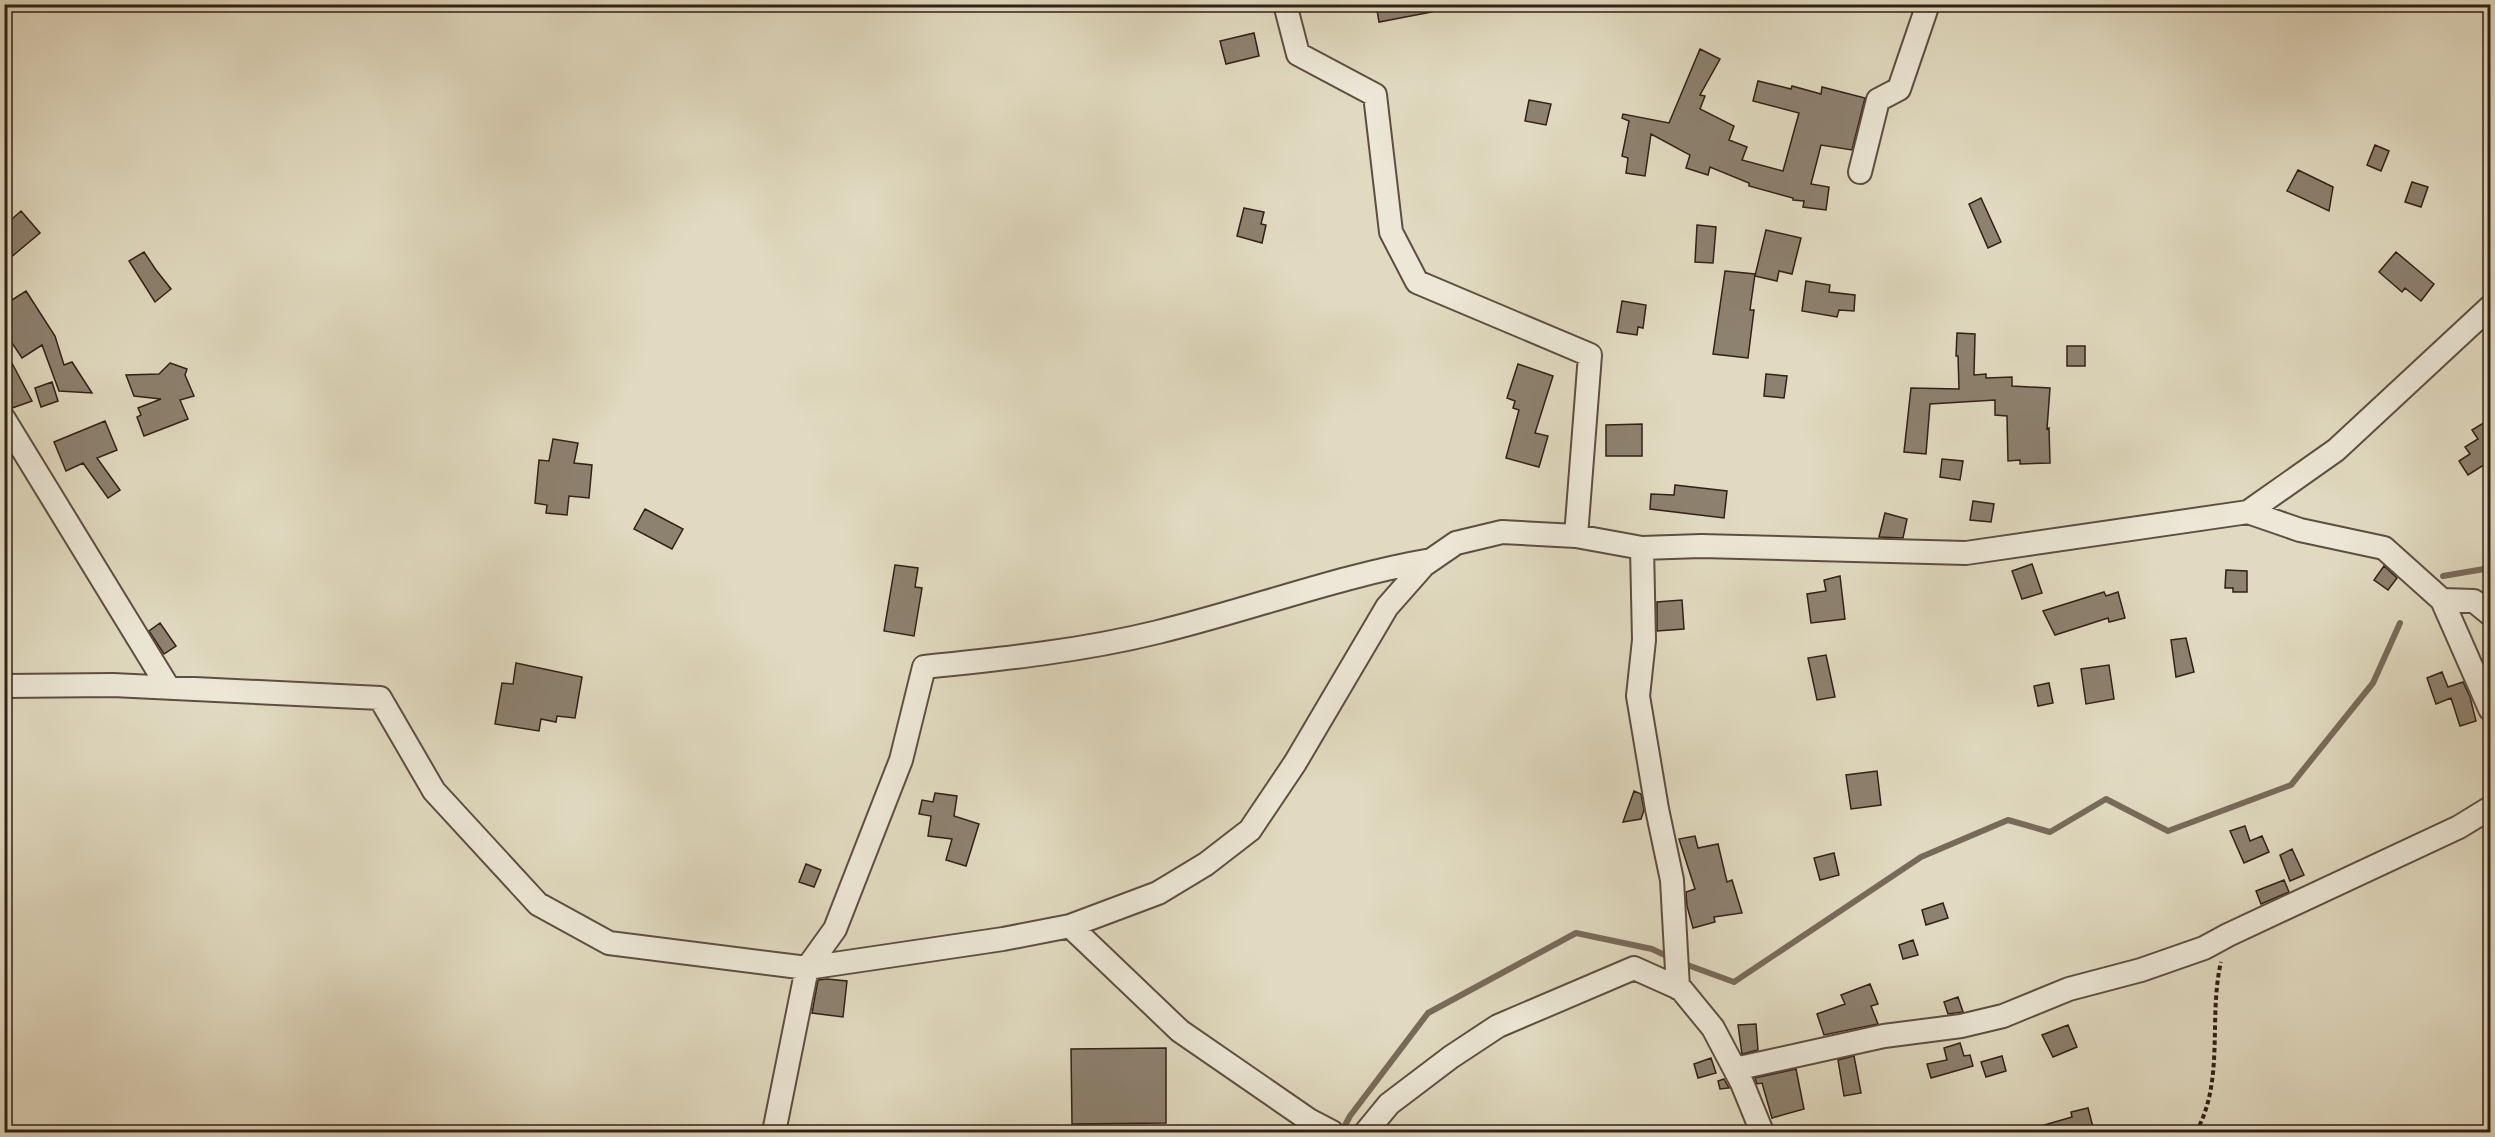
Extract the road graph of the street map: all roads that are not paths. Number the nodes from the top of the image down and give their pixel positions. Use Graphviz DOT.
graph roads {
  1 [pos="1285,4"];
  2 [pos="1928,4"];
  3 [pos="1860,172"];
  4 [pos="2490,307"];
  5 [pos="4,419"];
  6 [pos="2248,512"];
  7 [pos="1576,536"];
  8 [pos="1642,548"];
  9 [pos="1431,560"];
  10 [pos="2442,600"];
  11 [pos="2490,614"];
  12 [pos="4,686"];
  13 [pos="168,687"];
  14 [pos="2490,709"];
  15 [pos="2490,808"];
  16 [pos="1070,926"];
  17 [pos="807,968"];
  18 [pos="1678,988"];
  19 [pos="1735,1069"];
  20 [pos="774,1132"];
  21 [pos="1332,1132"];
  22 [pos="1366,1132"];
  23 [pos="1762,1132"];
  1 -- 7 [label="street"];
  2 -- 3 [label="street"];
  4 -- 6 [label="street"];
  5 -- 13 [label="street"];
  6 -- 8 [label="street"];
  6 -- 10 [label="street"];
  7 -- 8 [label="street"];
  7 -- 9 [label="street"];
  8 -- 18 [label="street"];
  9 -- 16 [label="street"];
  9 -- 17 [label="street"];
  10 -- 11 [label="street"];
  10 -- 14 [label="street"];
  12 -- 13 [label="street"];
  13 -- 17 [label="street"];
  15 -- 19 [label="street"];
  16 -- 17 [label="street"];
  16 -- 21 [label="street"];
  17 -- 20 [label="street"];
  18 -- 19 [label="street"];
  18 -- 22 [label="street"];
  19 -- 23 [label="street"];
}
